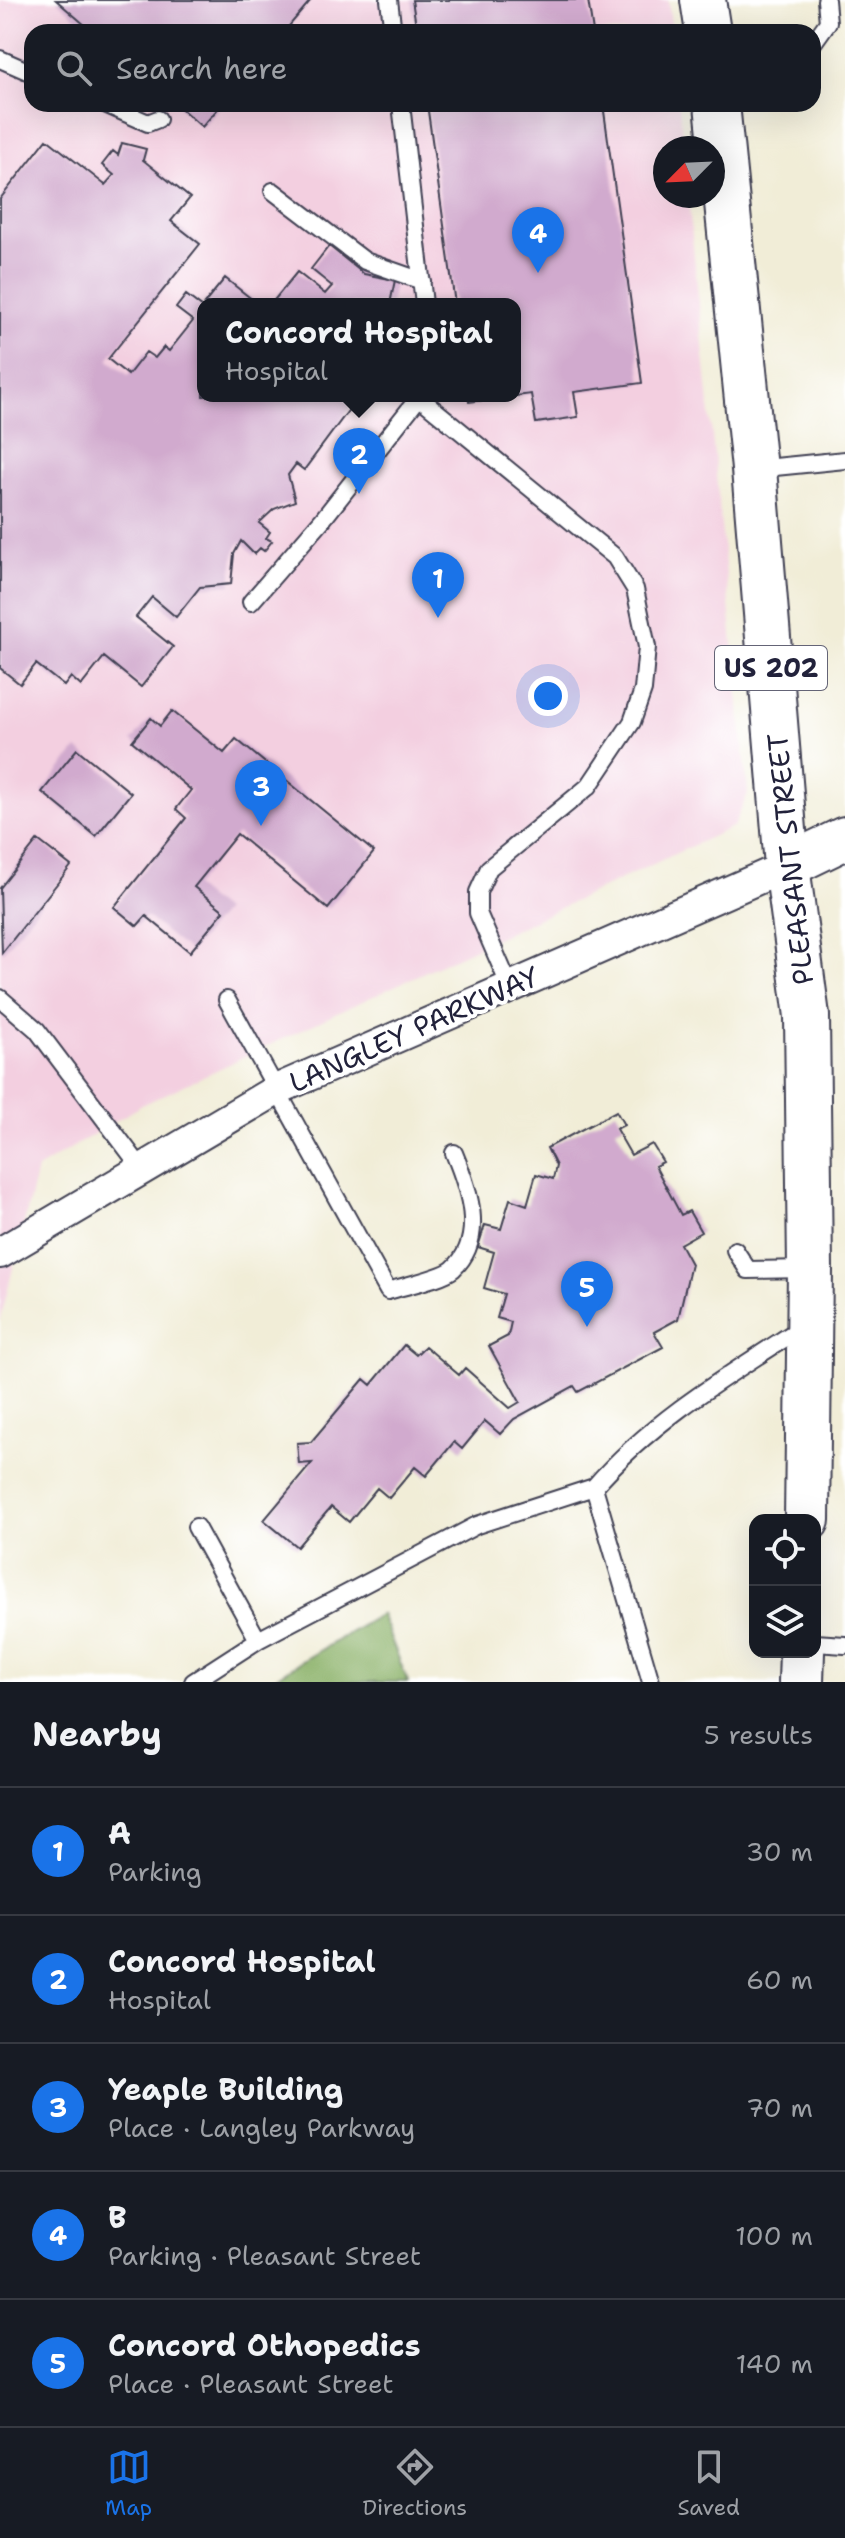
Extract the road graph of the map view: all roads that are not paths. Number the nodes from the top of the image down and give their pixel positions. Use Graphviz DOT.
graph roads {
  1 [pos="389,0"];
  2 [pos="703,0"];
  3 [pos="826,0"];
  4 [pos="392,24"];
  5 [pos="707,24"];
  6 [pos="821,32"];
  7 [pos="0,59"];
  8 [pos="24,70"];
  9 [pos="123,112"];
  10 [pos="402,112"];
  11 [pos="718,112"];
  12 [pos="158,119"];
  13 [pos="273,191"];
  14 [pos="422,281"];
  15 [pos="423,298"];
  16 [pos="416,402"];
  17 [pos="426,402"];
  18 [pos="845,460"];
  19 [pos="754,469"];
  20 [pos="251,602"];
  21 [pos="845,838"];
  22 [pos="787,866"];
  23 [pos="510,987"];
  24 [pos="0,998"];
  25 [pos="227,1000"];
  26 [pos="278,1089"];
  27 [pos="454,1153"];
  28 [pos="142,1169"];
  29 [pos="735,1250"];
  30 [pos="0,1253"];
  31 [pos="810,1269"];
  32 [pos="809,1323"];
  33 [pos="594,1487"];
  34 [pos="807,1514"];
  35 [pos="196,1527"];
  36 [pos="258,1640"];
  37 [pos="821,1643"];
  38 [pos="845,1645"];
  39 [pos="802,1658"];
  40 [pos="193,1682"];
  41 [pos="651,1682"];
  42 [pos="801,1682"];
  1 -- 4 [label="lane"];
  2 -- 5 [label="main road"];
  3 -- 6 [label="lane"];
  7 -- 8 [label="lane"];
  9 -- 12 [label="lane"];
  10 -- 14 [label="lane"];
  11 -- 19 [label="main road, PLEASANT STREET / US 202"];
  13 -- 14 [label="lane"];
  14 -- 15 [label="lane"];
  16 -- 20 [label="lane"];
  17 -- 23 [label="lane"];
  18 -- 19 [label="lane"];
  19 -- 22 [label="main road, PLEASANT STREET / US 202"];
  21 -- 22 [label="street, LANGLEY PARKWAY"];
  22 -- 23 [label="street, LANGLEY PARKWAY"];
  22 -- 31 [label="main road, PLEASANT STREET / US 202"];
  23 -- 26 [label="street, LANGLEY PARKWAY"];
  24 -- 28 [label="lane"];
  25 -- 26 [label="lane"];
  26 -- 27 [label="lane"];
  26 -- 28 [label="street, LANGLEY PARKWAY"];
  28 -- 30 [label="street, LANGLEY PARKWAY"];
  29 -- 31 [label="lane"];
  31 -- 32 [label="main road, PLEASANT STREET / US 202"];
  32 -- 33 [label="lane"];
  32 -- 34 [label="main road, PLEASANT STREET / US 202"];
  33 -- 36 [label="lane"];
  33 -- 41 [label="lane"];
  35 -- 36 [label="lane"];
  36 -- 40 [label="lane"];
  37 -- 38 [label="lane"];
  39 -- 42 [label="main road"];
}
